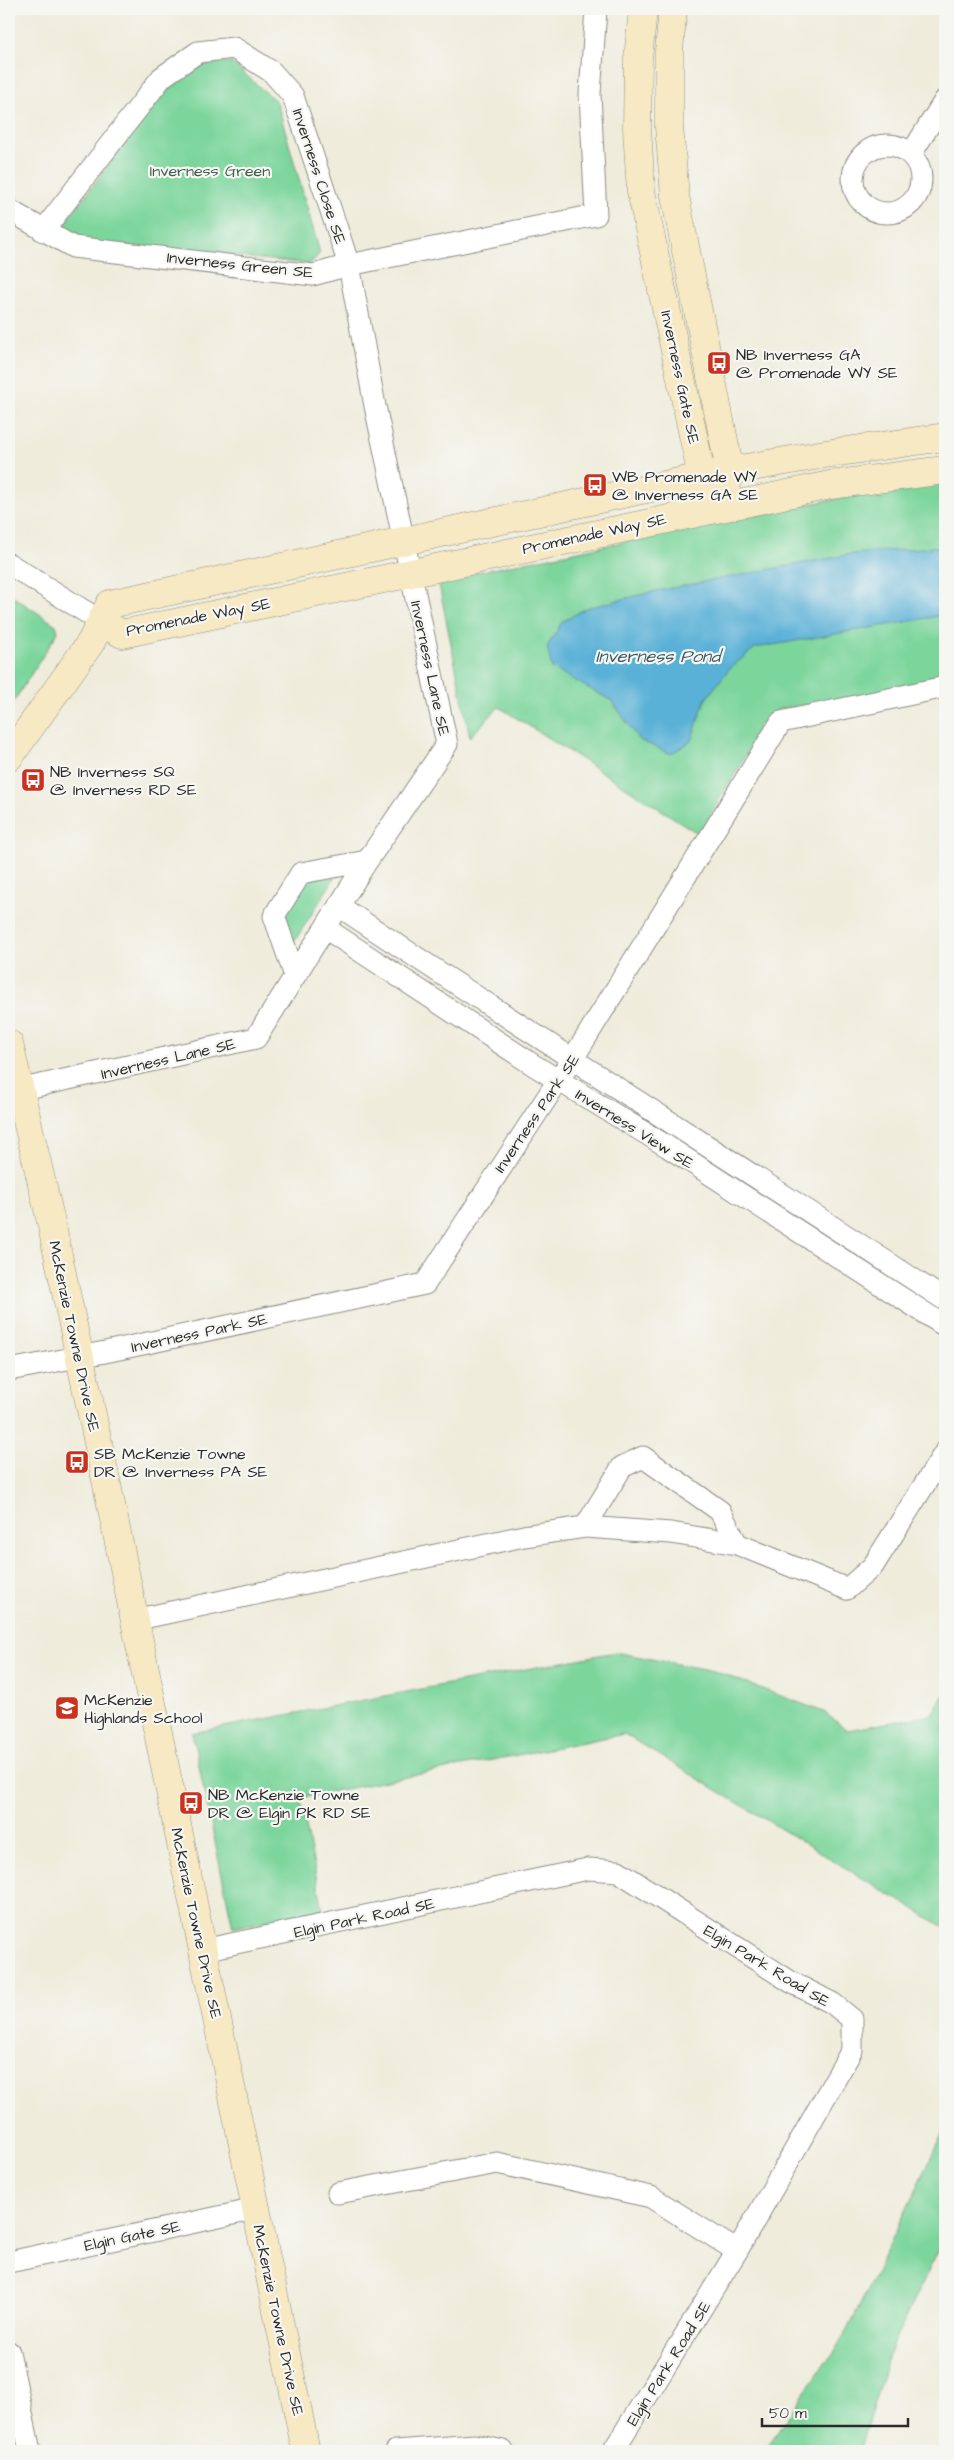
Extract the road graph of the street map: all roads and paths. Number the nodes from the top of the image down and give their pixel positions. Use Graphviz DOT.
graph roads {
  1 [pos="596,9"];
  2 [pos="643,9"];
  3 [pos="673,9"];
  4 [pos="945,100"];
  5 [pos="911,154"];
  6 [pos="9,210"];
  7 [pos="43,231"];
  8 [pos="349,265"];
  9 [pos="945,436"];
  10 [pos="945,470"];
  11 [pos="730,471"];
  12 [pos="702,477"];
  13 [pos="722,507"];
  14 [pos="404,540"];
  15 [pos="9,564"];
  16 [pos="411,574"];
  17 [pos="102,622"];
  18 [pos="945,688"];
  19 [pos="9,757"];
  20 [pos="367,861"];
  21 [pos="340,906"];
  22 [pos="325,928"];
  23 [pos="295,976"];
  24 [pos="9,1044"];
  25 [pos="572,1058"];
  26 [pos="556,1080"];
  27 [pos="14,1091"];
  28 [pos="945,1300"];
  29 [pos="945,1326"];
  30 [pos="78,1358"];
  31 [pos="9,1370"];
  32 [pos="945,1452"];
  33 [pos="585,1527"];
  34 [pos="737,1544"];
  35 [pos="134,1620"];
  36 [pos="203,1950"];
  37 [pos="338,2193"];
  38 [pos="256,2209"];
  39 [pos="737,2252"];
  40 [pos="9,2262"];
  41 [pos="9,2352"];
  42 [pos="30,2451"];
  43 [pos="306,2451"];
  44 [pos="396,2451"];
  45 [pos="503,2451"];
  46 [pos="613,2451"];
  1 -- 8 [label="street, Inverness Green SE"];
  2 -- 12 [label="street, Inverness Gate SE"];
  3 -- 11 [label="street, Inverness Gate SE"];
  4 -- 5 [label="street"];
  6 -- 7 [label="street, Inverness Green SE"];
  7 -- 8 [label="street, Inverness Green SE"];
  7 -- 8 [label="street, Inverness Close SE"];
  8 -- 14 [label="street, Inverness Close SE"];
  9 -- 11 [label="street, Promenade Way SE"];
  10 -- 13 [label="street, Promenade Way SE"];
  11 -- 12 [label="street, Promenade Way SE"];
  11 -- 13 [label="street, Inverness Gate SE"];
  12 -- 13 [label="street, Inverness Gate SE"];
  12 -- 14 [label="street, Promenade Way SE"];
  13 -- 16 [label="street, Promenade Way SE"];
  14 -- 16 [label="street, Inverness Lane SE"];
  14 -- 17 [label="street, Promenade Way SE"];
  15 -- 17 [label="street"];
  16 -- 17 [label="street, Promenade Way SE"];
  16 -- 20 [label="street, Inverness Lane SE"];
  17 -- 19 [label="street"];
  18 -- 25 [label="street, Inverness Park SE"];
  20 -- 21 [label="street, Inverness Lane SE"];
  20 -- 23 [label="street"];
  21 -- 22 [label="street, Inverness Lane SE"];
  21 -- 25 [label="street, Inverness View SE"];
  22 -- 23 [label="street, Inverness Lane SE"];
  22 -- 26 [label="street, Inverness View SE"];
  23 -- 27 [label="street, Inverness Lane SE"];
  24 -- 27 [label="street, McKenzie Towne Drive SE"];
  25 -- 26 [label="street, Inverness Park SE"];
  25 -- 28 [label="street, Inverness View SE"];
  26 -- 29 [label="street, Inverness View SE"];
  26 -- 30 [label="street, Inverness Park SE"];
  27 -- 30 [label="street, McKenzie Towne Drive SE"];
  30 -- 31 [label="street, Inverness Park SE"];
  30 -- 35 [label="street, McKenzie Towne Drive SE"];
  32 -- 34 [label="street"];
  33 -- 34 [label="street"];
  33 -- 34 [label="street"];
  33 -- 35 [label="street"];
  35 -- 36 [label="street, McKenzie Towne Drive SE"];
  36 -- 38 [label="street, McKenzie Towne Drive SE"];
  36 -- 39 [label="street, Elgin Park Road SE"];
  37 -- 39 [label="street"];
  38 -- 40 [label="street, Elgin Gate SE"];
  38 -- 43 [label="street, McKenzie Towne Drive SE"];
  39 -- 46 [label="street, Elgin Park Road SE"];
  41 -- 42 [label="street"];
  44 -- 45 [label="street"];
}
